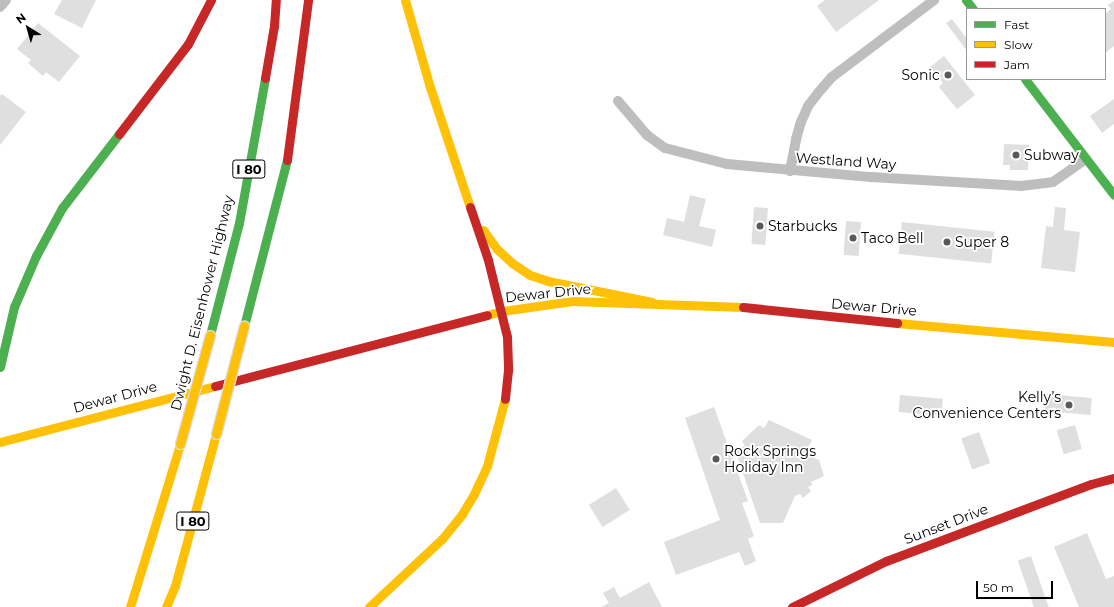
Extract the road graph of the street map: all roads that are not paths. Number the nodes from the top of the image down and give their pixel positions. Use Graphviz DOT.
graph roads {
  1 [pos="6,0"];
  2 [pos="211,0"];
  3 [pos="276,0"];
  4 [pos="308,0"];
  5 [pos="405,0"];
  6 [pos="934,0"];
  7 [pos="966,0"];
  8 [pos="0,7"];
  9 [pos="972,8"];
  10 [pos="1027,80"];
  11 [pos="618,101"];
  12 [pos="1086,159"];
  13 [pos="790,171"];
  14 [pos="1114,195"];
  15 [pos="475,219"];
  16 [pos="652,302"];
  17 [pos="502,311"];
  18 [pos="1114,342"];
  19 [pos="0,367"];
  20 [pos="0,442"];
  21 [pos="1114,472"];
  22 [pos="1114,478"];
  23 [pos="1091,484"];
  24 [pos="130,607"];
  25 [pos="166,607"];
  26 [pos="369,607"];
  27 [pos="792,607"];
  1 -- 8 [label="street"];
  2 -- 19 [label="main road"];
  3 -- 24 [label="main road, Dwight D. Eisenhower Highway / I 80, bridge"];
  4 -- 25 [label="main road, I 80, bridge"];
  5 -- 15 [label="main road"];
  6 -- 13 [label="street"];
  7 -- 9 [label="main road"];
  10 -- 12 [label="main road"];
  11 -- 13 [label="street, Westland Way"];
  12 -- 13 [label="street, Westland Way"];
  12 -- 14 [label="main road"];
  15 -- 16 [label="main road"];
  15 -- 17 [label="main road"];
  16 -- 17 [label="main road, Dewar Drive"];
  16 -- 18 [label="main road, Dewar Drive"];
  17 -- 20 [label="main road, Dewar Drive"];
  17 -- 26 [label="main road"];
  21 -- 23 [label="main road"];
  22 -- 23 [label="main road, Sunset Drive"];
  23 -- 27 [label="main road, Sunset Drive"];
}
